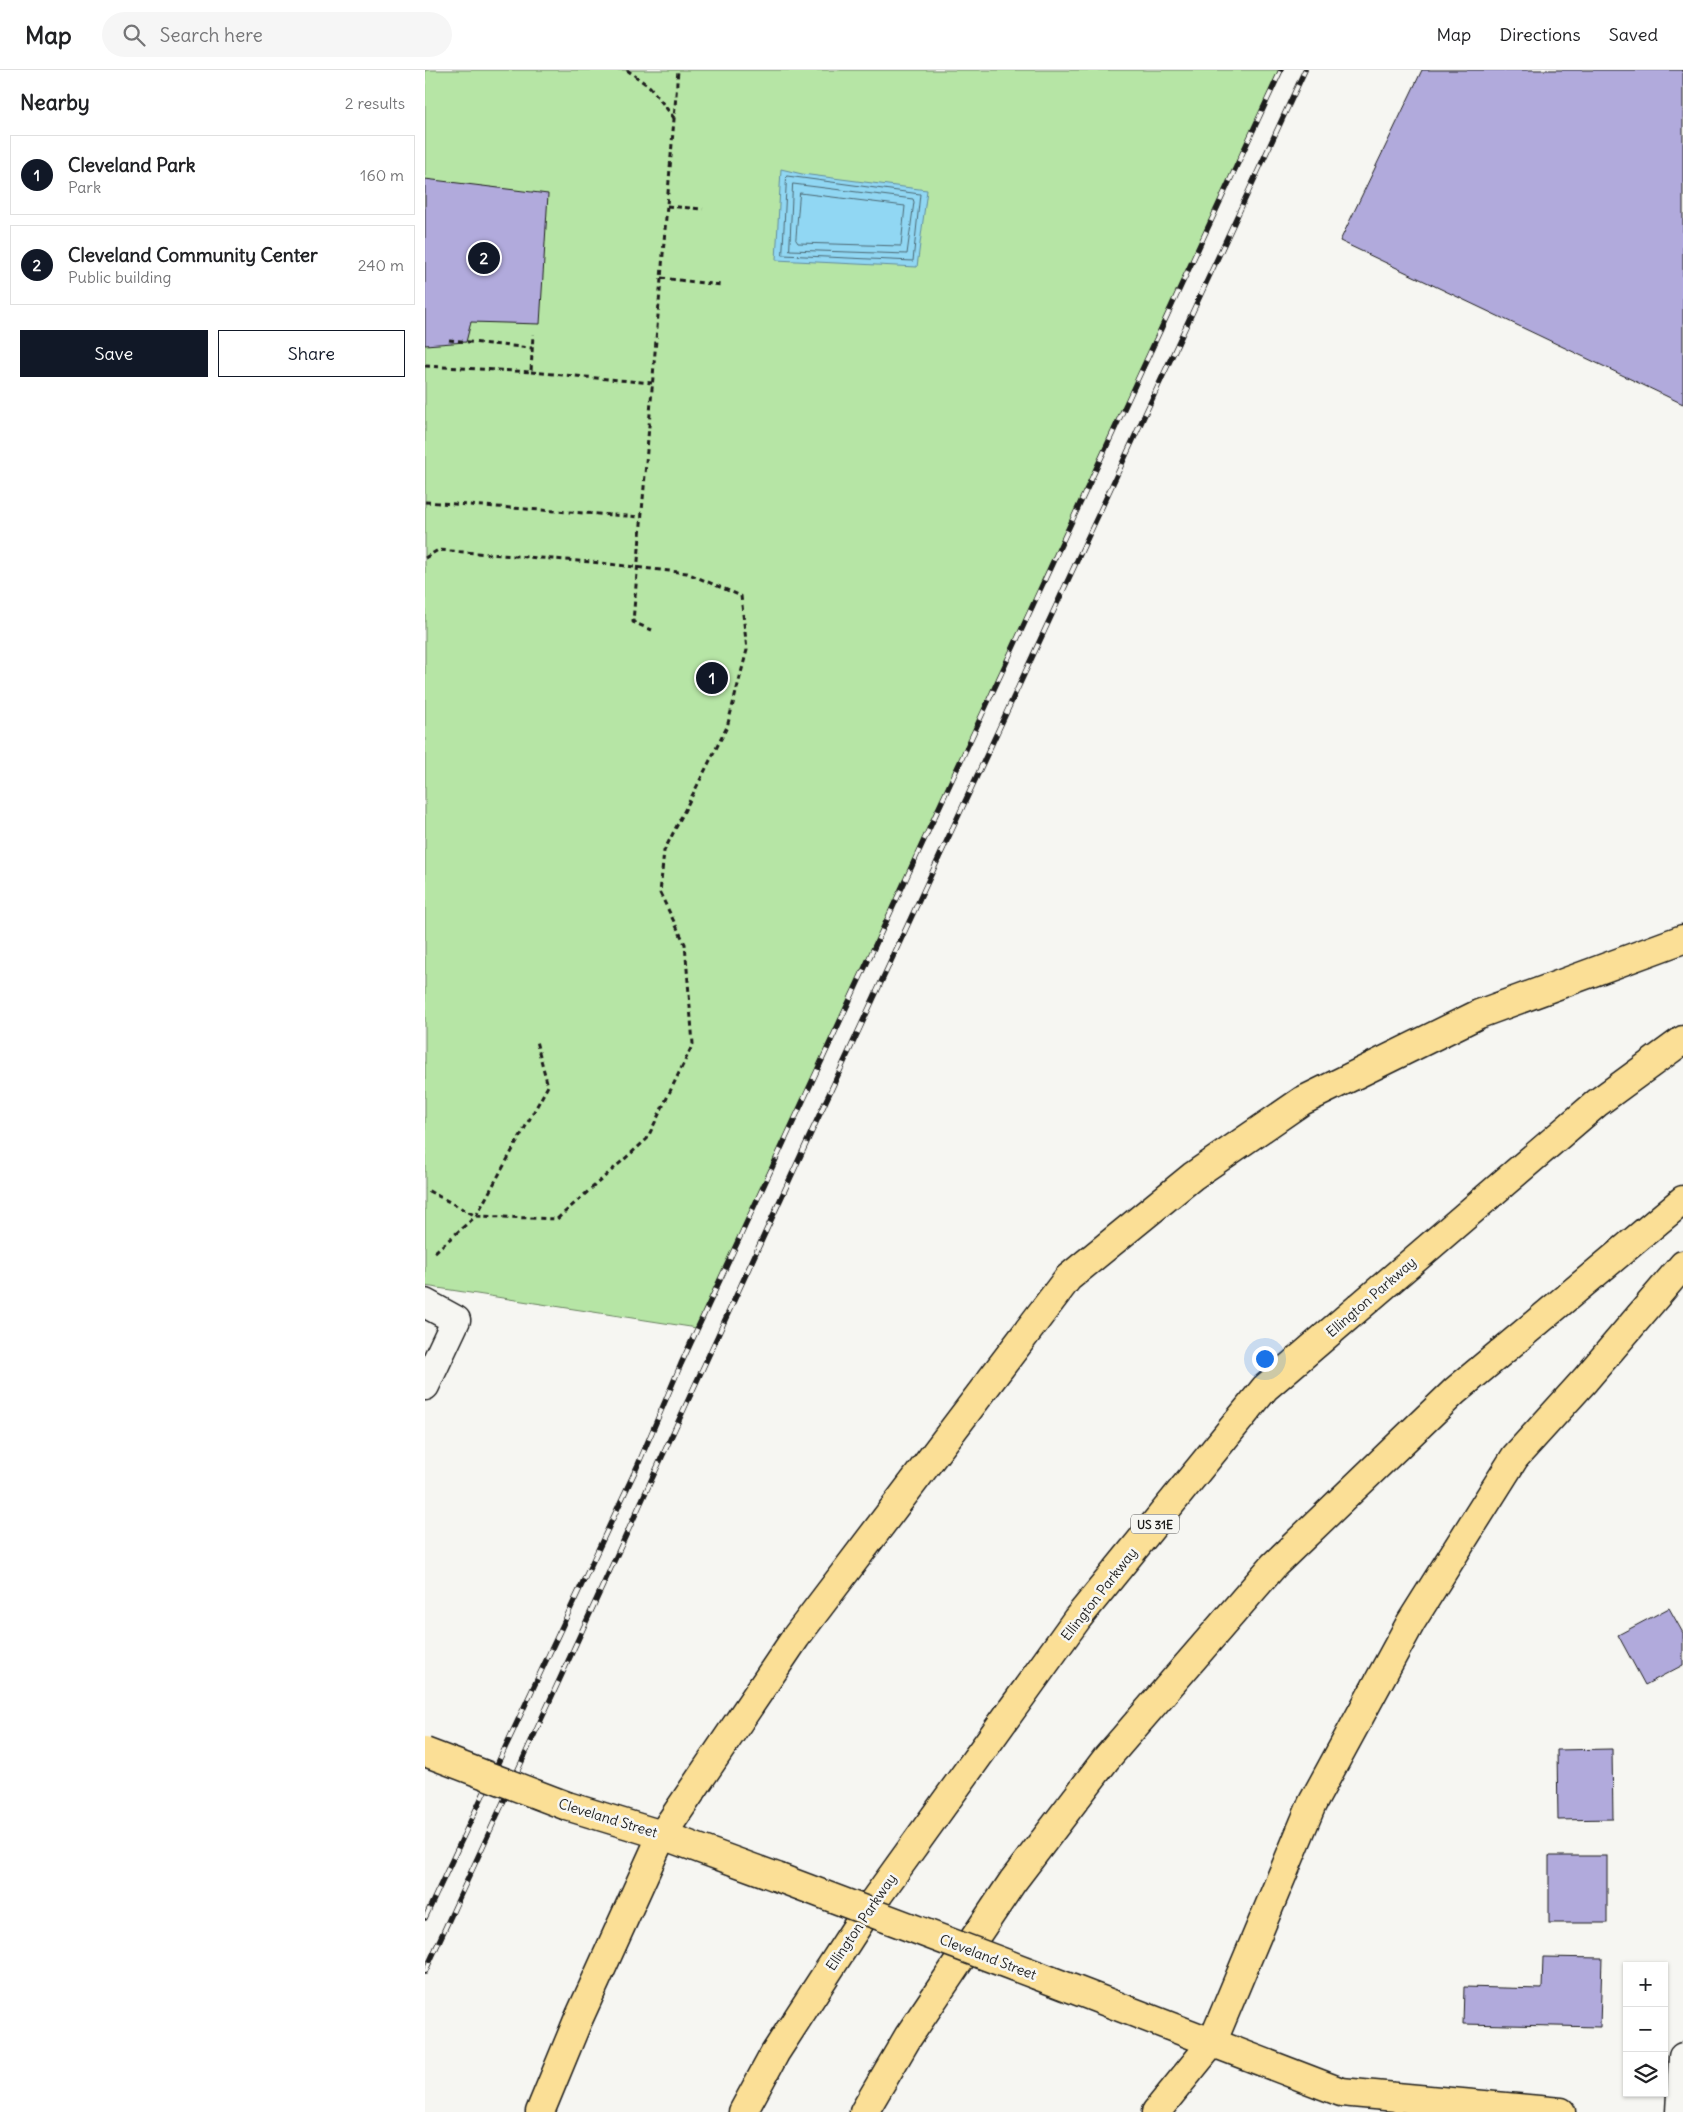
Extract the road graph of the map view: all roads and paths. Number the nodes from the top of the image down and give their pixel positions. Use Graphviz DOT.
graph roads {
  1 [pos="627,70"];
  2 [pos="678,70"];
  3 [pos="675,119"];
  4 [pos="667,206"];
  5 [pos="703,209"];
  6 [pos="661,278"];
  7 [pos="721,285"];
  8 [pos="533,334"];
  9 [pos="449,340"];
  10 [pos="532,348"];
  11 [pos="425,366"];
  12 [pos="531,372"];
  13 [pos="653,384"];
  14 [pos="425,502"];
  15 [pos="641,517"];
  16 [pos="425,558"];
  17 [pos="637,568"];
  18 [pos="652,630"];
  19 [pos="1683,939"];
  20 [pos="1683,1040"];
  21 [pos="536,1041"];
  22 [pos="425,1189"];
  23 [pos="1683,1200"];
  24 [pos="476,1216"];
  25 [pos="435,1252"];
  26 [pos="1683,1265"];
  27 [pos="425,1303"];
  28 [pos="425,1386"];
  29 [pos="425,1752"];
  30 [pos="662,1835"];
  31 [pos="1212,2043"];
  32 [pos="1683,2057"];
  33 [pos="540,2112"];
  34 [pos="743,2112"];
  35 [pos="864,2112"];
  36 [pos="1156,2112"];
  37 [pos="1561,2112"];
  38 [pos="1680,2112"];
  1 -- 3 [label="path"];
  2 -- 3 [label="path"];
  3 -- 4 [label="path"];
  4 -- 5 [label="path"];
  4 -- 6 [label="path"];
  6 -- 7 [label="path"];
  6 -- 13 [label="path"];
  8 -- 10 [label="path"];
  9 -- 10 [label="path"];
  10 -- 12 [label="path"];
  11 -- 12 [label="path"];
  12 -- 13 [label="path"];
  13 -- 15 [label="path"];
  14 -- 15 [label="path"];
  15 -- 17 [label="path"];
  16 -- 17 [label="path"];
  17 -- 18 [label="path"];
  17 -- 24 [label="path"];
  19 -- 30 [label="main road"];
  20 -- 34 [label="main road, Ellington Parkway / US 31E"];
  21 -- 24 [label="path"];
  22 -- 24 [label="path"];
  23 -- 35 [label="main road"];
  24 -- 25 [label="path"];
  26 -- 31 [label="main road"];
  27 -- 28 [label="street"];
  29 -- 30 [label="main road, Cleveland Street, bridge"];
  30 -- 31 [label="main road, Cleveland Street, bridge"];
  30 -- 33 [label="main road"];
  31 -- 36 [label="main road"];
  31 -- 37 [label="main road, Cleveland Street"];
  32 -- 38 [label="street"];
}
